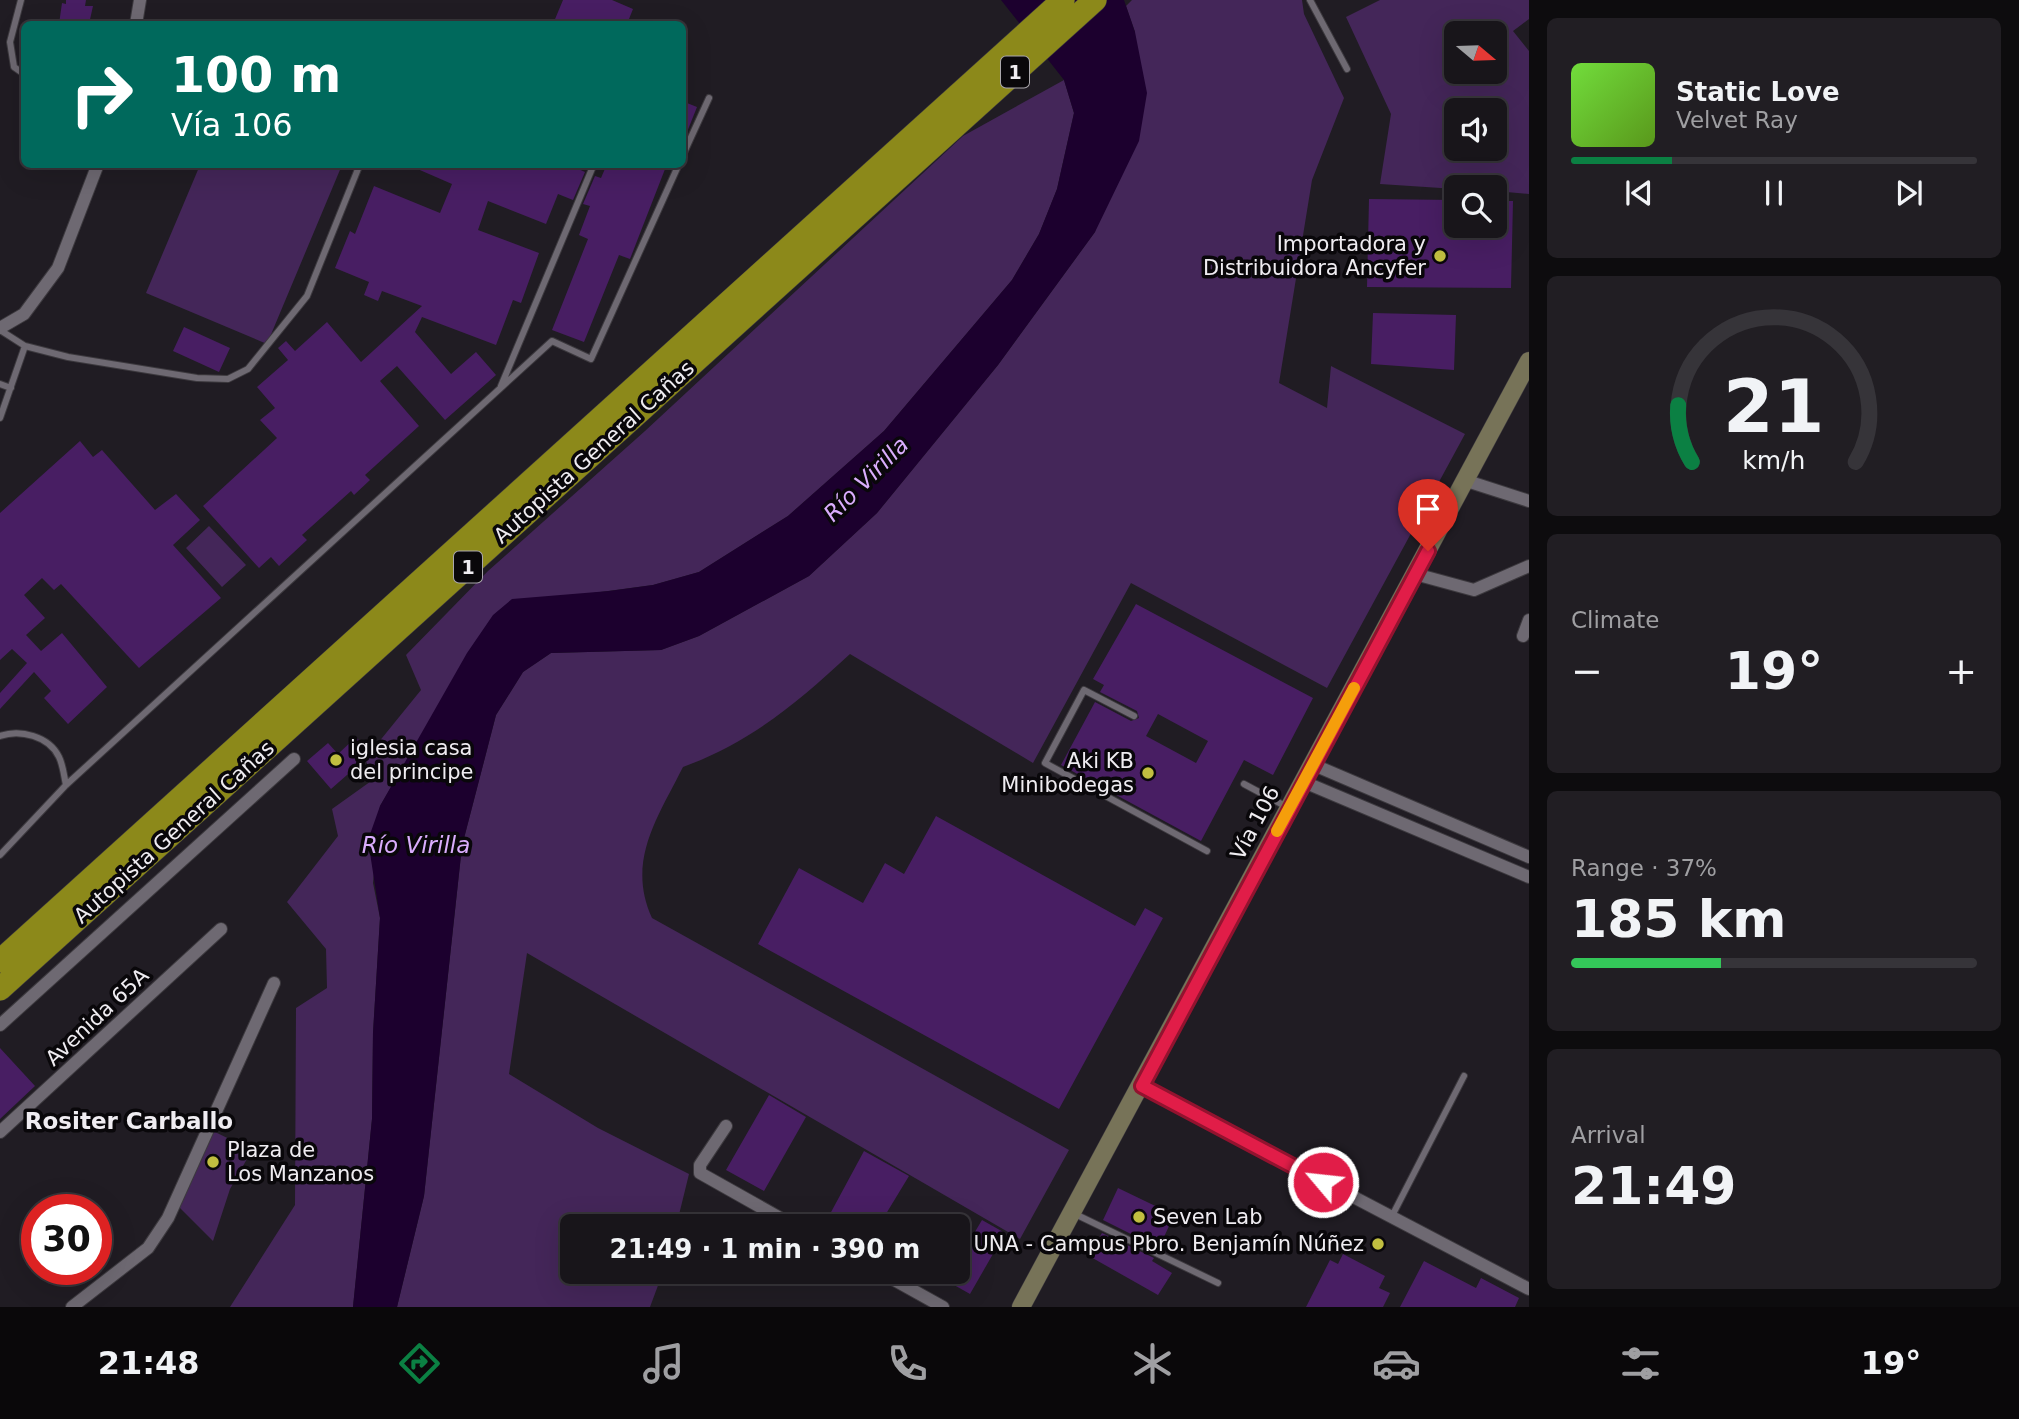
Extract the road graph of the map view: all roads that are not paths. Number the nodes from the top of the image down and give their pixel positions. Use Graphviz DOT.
graph roads {
  1 [pos="21,0"];
  2 [pos="140,0"];
  3 [pos="1063,0"];
  4 [pos="1095,0"];
  5 [pos="1310,0"];
  6 [pos="136,21"];
  7 [pos="1347,69"];
  8 [pos="21,72"];
  9 [pos="709,98"];
  10 [pos="928,136"];
  11 [pos="686,148"];
  12 [pos="96,168"];
  13 [pos="358,168"];
  14 [pos="592,168"];
  15 [pos="677,168"];
  16 [pos="0,329"];
  17 [pos="25,346"];
  18 [pos="1529,361"];
  19 [pos="0,384"];
  20 [pos="10,388"];
  21 [pos="499,391"];
  22 [pos="0,418"];
  23 [pos="1467,481"];
  24 [pos="1529,500"];
  25 [pos="1529,566"];
  26 [pos="1415,574"];
  27 [pos="1529,620"];
  28 [pos="1523,636"];
  29 [pos="1134,716"];
  30 [pos="0,736"];
  31 [pos="294,759"];
  32 [pos="1314,765"];
  33 [pos="1304,782"];
  34 [pos="1244,784"];
  35 [pos="66,785"];
  36 [pos="1289,808"];
  37 [pos="1455,825"];
  38 [pos="1448,842"];
  39 [pos="1207,851"];
  40 [pos="0,855"];
  41 [pos="1529,857"];
  42 [pos="1529,877"];
  43 [pos="221,929"];
  44 [pos="0,961"];
  45 [pos="274,983"];
  46 [pos="0,989"];
  47 [pos="0,1025"];
  48 [pos="1464,1076"];
  49 [pos="1142,1086"];
  50 [pos="726,1126"];
  51 [pos="0,1132"];
  52 [pos="1073,1213"];
  53 [pos="772,1214"];
  54 [pos="1391,1218"];
  55 [pos="1218,1283"];
  56 [pos="902,1284"];
  57 [pos="1529,1289"];
  58 [pos="72,1307"];
  59 [pos="943,1307"];
  60 [pos="1021,1307"];
  1 -- 8 [label="lane"];
  2 -- 6 [label="street"];
  3 -- 10 [label="highway, Autopista General Cañas / 1"];
  4 -- 10 [label="highway, Autopista General Cañas / 1"];
  5 -- 7 [label="lane"];
  9 -- 11 [label="lane"];
  10 -- 44 [label="highway, Autopista General Cañas / 1"];
  10 -- 46 [label="highway, Autopista General Cañas / 1"];
  12 -- 16 [label="street"];
  13 -- 17 [label="lane"];
  14 -- 21 [label="lane"];
  15 -- 21 [label="lane"];
  16 -- 17 [label="lane"];
  17 -- 20 [label="lane"];
  18 -- 23 [label="main road, Vía 106"];
  19 -- 20 [label="lane"];
  20 -- 22 [label="lane"];
  21 -- 35 [label="lane"];
  23 -- 24 [label="street"];
  23 -- 26 [label="main road, Vía 106"];
  25 -- 26 [label="street"];
  26 -- 32 [label="main road, Vía 106"];
  27 -- 28 [label="street"];
  29 -- 39 [label="lane"];
  30 -- 35 [label="lane"];
  31 -- 47 [label="street"];
  32 -- 33 [label="main road, Vía 106"];
  32 -- 37 [label="street"];
  33 -- 36 [label="main road, Vía 106"];
  33 -- 38 [label="street"];
  34 -- 36 [label="lane"];
  35 -- 40 [label="lane"];
  36 -- 49 [label="main road, Vía 106"];
  37 -- 38 [label="street"];
  37 -- 41 [label="street"];
  38 -- 42 [label="street"];
  43 -- 51 [label="street, Avenida 65A"];
  45 -- 58 [label="street"];
  48 -- 54 [label="lane"];
  49 -- 52 [label="main road, Vía 106"];
  49 -- 54 [label="street"];
  50 -- 53 [label="street"];
  52 -- 55 [label="lane"];
  52 -- 60 [label="main road, Vía 106"];
  54 -- 57 [label="street"];
  56 -- 59 [label="street"];
}
